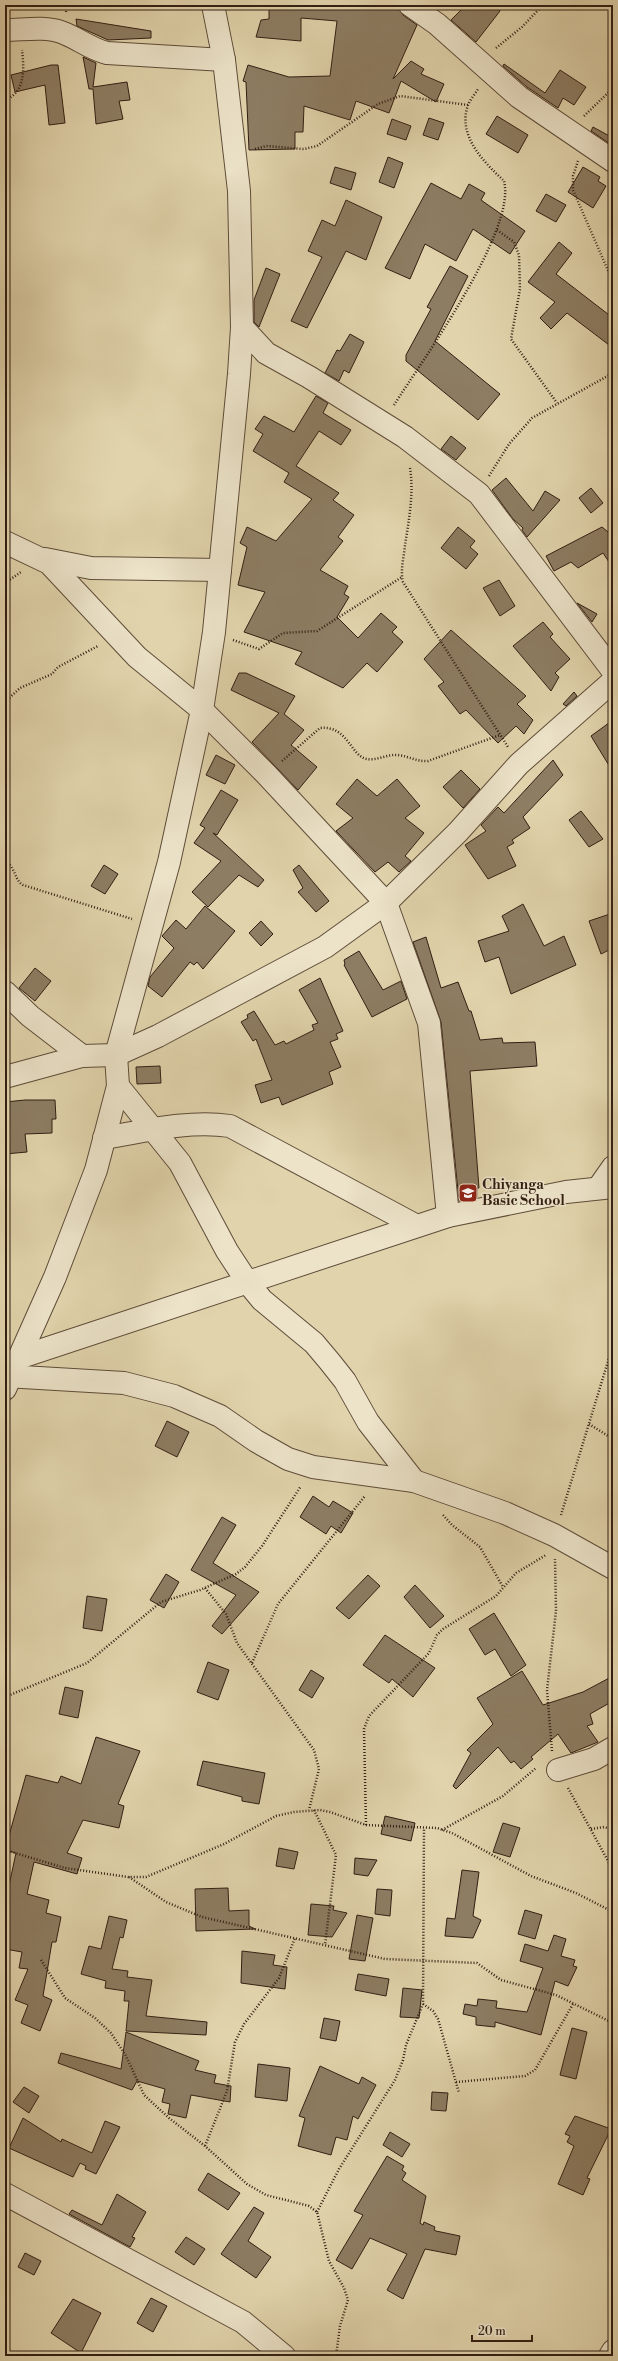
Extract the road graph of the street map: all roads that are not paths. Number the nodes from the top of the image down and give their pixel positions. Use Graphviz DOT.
graph roads {
  1 [pos="213,5"];
  2 [pos="410,5"];
  3 [pos="12,30"];
  4 [pos="224,60"];
  5 [pos="613,161"];
  6 [pos="242,327"];
  7 [pos="5,542"];
  8 [pos="44,559"];
  9 [pos="220,570"];
  10 [pos="613,671"];
  11 [pos="613,681"];
  12 [pos="202,710"];
  13 [pos="386,903"];
  14 [pos="5,992"];
  15 [pos="116,1055"];
  16 [pos="82,1056"];
  17 [pos="5,1077"];
  18 [pos="118,1086"];
  19 [pos="152,1129"];
  20 [pos="104,1138"];
  21 [pos="613,1167"];
  22 [pos="606,1187"];
  23 [pos="448,1216"];
  24 [pos="415,1225"];
  25 [pos="248,1283"];
  26 [pos="20,1357"];
  27 [pos="7,1381"];
  28 [pos="414,1481"];
  29 [pos="613,1568"];
  30 [pos="613,1748"];
  31 [pos="555,1762"];
  32 [pos="5,2194"];
  33 [pos="613,2351"];
  34 [pos="284,2356"];
  35 [pos="610,2356"];
  1 -- 4 [label="street"];
  2 -- 5 [label="street"];
  3 -- 4 [label="street"];
  4 -- 6 [label="street"];
  6 -- 9 [label="street"];
  6 -- 10 [label="street"];
  7 -- 8 [label="street"];
  8 -- 9 [label="street"];
  8 -- 12 [label="street"];
  9 -- 12 [label="street"];
  11 -- 13 [label="street"];
  12 -- 13 [label="street"];
  12 -- 15 [label="street"];
  13 -- 15 [label="street"];
  13 -- 23 [label="street"];
  14 -- 16 [label="street"];
  15 -- 16 [label="street"];
  15 -- 18 [label="street"];
  16 -- 17 [label="street"];
  18 -- 19 [label="street"];
  18 -- 20 [label="street"];
  19 -- 20 [label="street"];
  19 -- 24 [label="street"];
  19 -- 25 [label="street"];
  20 -- 26 [label="street"];
  21 -- 22 [label="street"];
  22 -- 23 [label="street"];
  23 -- 24 [label="street"];
  24 -- 25 [label="street"];
  25 -- 26 [label="street"];
  25 -- 28 [label="street"];
  26 -- 27 [label="street"];
  27 -- 28 [label="street"];
  28 -- 29 [label="street"];
  30 -- 31 [label="street"];
  32 -- 34 [label="street"];
  33 -- 35 [label="street"];
}
